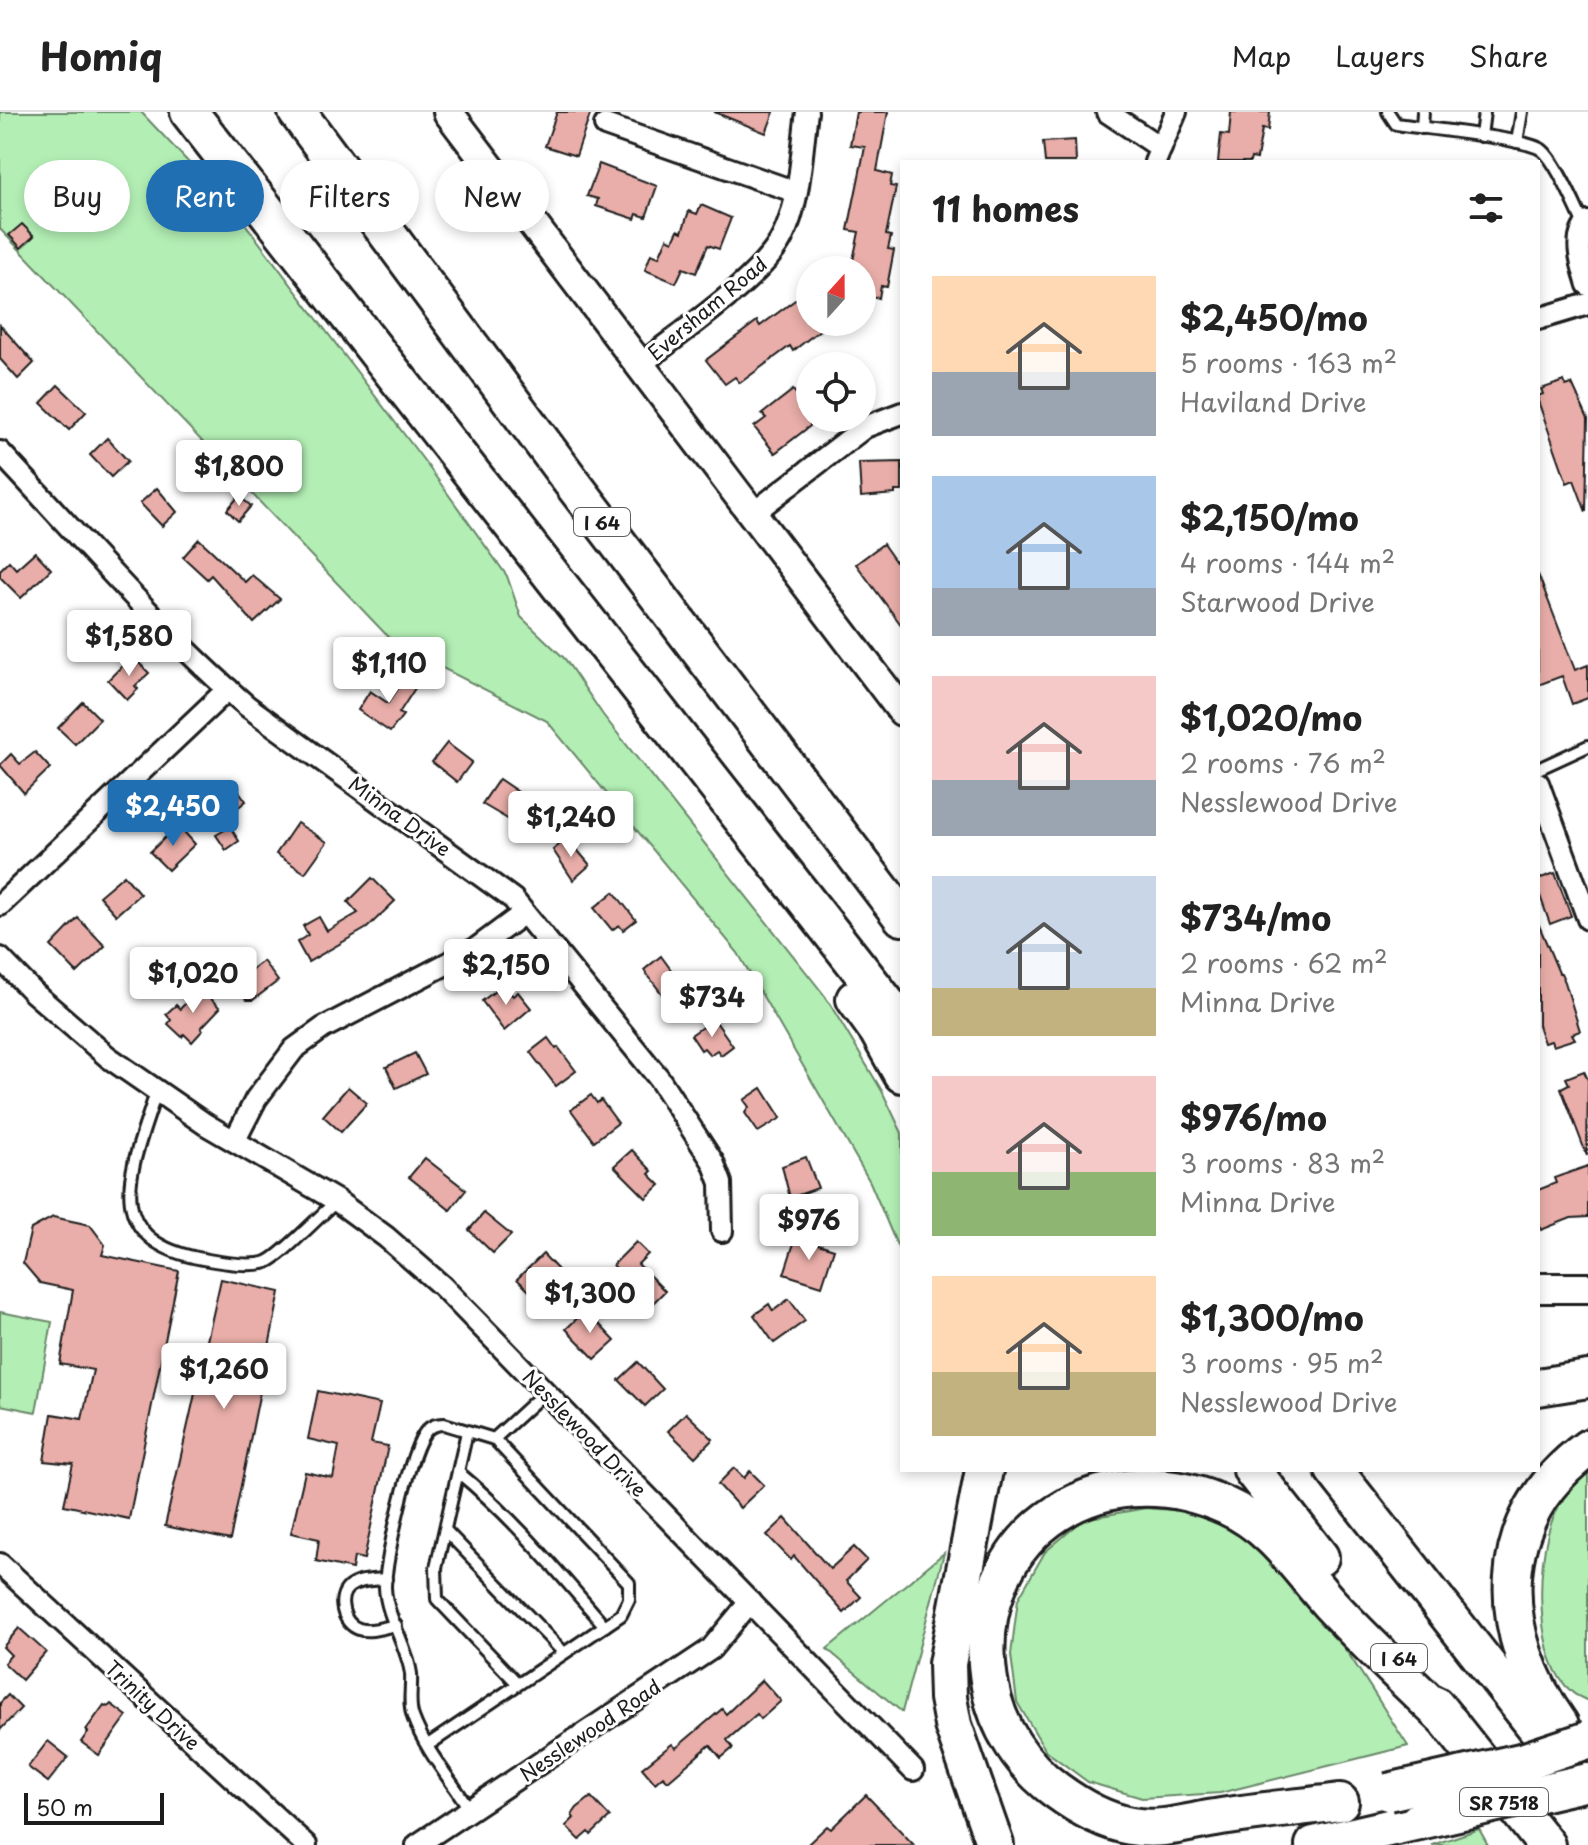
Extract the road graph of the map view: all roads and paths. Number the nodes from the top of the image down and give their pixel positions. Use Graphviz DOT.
graph roads {
  1 [pos="189,112"];
  2 [pos="297,112"];
  3 [pos="448,112"];
  4 [pos="807,112"];
  5 [pos="1107,112"];
  6 [pos="1176,112"];
  7 [pos="1388,112"];
  8 [pos="1423,112"];
  9 [pos="1484,112"];
  10 [pos="1522,112"];
  11 [pos="605,125"];
  12 [pos="1422,128"];
  13 [pos="1481,136"];
  14 [pos="1517,142"];
  15 [pos="1158,155"];
  16 [pos="796,192"];
  17 [pos="1586,224"];
  18 [pos="1588,285"];
  19 [pos="1588,304"];
  20 [pos="1540,318"];
  21 [pos="640,365"];
  22 [pos="900,414"];
  23 [pos="4,466"];
  24 [pos="752,514"];
  25 [pos="228,689"];
  26 [pos="900,708"];
  27 [pos="1588,746"];
  28 [pos="1540,768"];
  29 [pos="1540,788"];
  30 [pos="727,800"];
  31 [pos="0,905"];
  32 [pos="524,913"];
  33 [pos="900,914"];
  34 [pos="1588,919"];
  35 [pos="0,958"];
  36 [pos="900,1020"];
  37 [pos="900,1070"];
  38 [pos="156,1092"];
  39 [pos="235,1140"];
  40 [pos="337,1201"];
  41 [pos="722,1231"];
  42 [pos="1540,1288"];
  43 [pos="1588,1288"];
  44 [pos="1588,1379"];
  45 [pos="1540,1387"];
  46 [pos="545,1392"];
  47 [pos="467,1432"];
  48 [pos="494,1439"];
  49 [pos="1588,1448"];
  50 [pos="458,1472"];
  51 [pos="984,1472"];
  52 [pos="1254,1472"];
  53 [pos="1336,1472"];
  54 [pos="445,1530"];
  55 [pos="0,1564"];
  56 [pos="386,1579"];
  57 [pos="750,1602"];
  58 [pos="396,1625"];
  59 [pos="605,1626"];
  60 [pos="564,1653"];
  61 [pos="518,1684"];
  62 [pos="1450,1723"];
  63 [pos="1588,1740"];
  64 [pos="428,1745"];
  65 [pos="1588,1761"];
  66 [pos="913,1770"];
  67 [pos="1588,1782"];
  68 [pos="1588,1793"];
  69 [pos="1340,1802"];
  70 [pos="983,1807"];
  71 [pos="470,1810"];
  72 [pos="306,1845"];
  73 [pos="417,1845"];
  74 [pos="995,1845"];
  75 [pos="1014,1845"];
  76 [pos="1178,1845"];
  77 [pos="1314,1845"];
  78 [pos="1546,1845"];
  1 -- 30 [label="highway"];
  2 -- 33 [label="highway, I 64"];
  3 -- 21 [label="street"];
  4 -- 16 [label="street, Eversham Road"];
  5 -- 15 [label="street"];
  6 -- 15 [label="street"];
  7 -- 12 [label="lane"];
  8 -- 12 [label="lane"];
  9 -- 13 [label="lane"];
  10 -- 14 [label="lane"];
  11 -- 16 [label="street"];
  12 -- 13 [label="lane"];
  13 -- 14 [label="lane"];
  14 -- 17 [label="lane"];
  16 -- 21 [label="street, Eversham Road"];
  17 -- 18 [label="street"];
  19 -- 20 [label="street"];
  21 -- 24 [label="street"];
  22 -- 24 [label="street"];
  23 -- 25 [label="street, Minna Drive"];
  24 -- 26 [label="street"];
  25 -- 31 [label="street"];
  25 -- 32 [label="street, Minna Drive"];
  27 -- 28 [label="lane"];
  29 -- 34 [label="street"];
  30 -- 36 [label="highway"];
  30 -- 37 [label="highway"];
  32 -- 39 [label="street"];
  32 -- 41 [label="street, Minna Drive"];
  35 -- 38 [label="street, Nesslewood Drive"];
  38 -- 39 [label="street, Nesslewood Drive"];
  38 -- 40 [label="lane"];
  39 -- 40 [label="street, Nesslewood Drive"];
  40 -- 46 [label="street, Nesslewood Drive"];
  42 -- 43 [label="street"];
  44 -- 45 [label="highway"];
  46 -- 48 [label="lane"];
  46 -- 57 [label="street, Nesslewood Drive"];
  47 -- 48 [label="lane"];
  47 -- 50 [label="lane"];
  47 -- 56 [label="lane"];
  48 -- 59 [label="lane"];
  49 -- 65 [label="highway"];
  50 -- 54 [label="lane"];
  50 -- 59 [label="lane"];
  51 -- 70 [label="highway"];
  52 -- 62 [label="highway, I 64"];
  53 -- 68 [label="highway"];
  54 -- 60 [label="lane"];
  54 -- 61 [label="lane"];
  55 -- 72 [label="street, Trinity Drive"];
  56 -- 58 [label="lane"];
  56 -- 58 [label="lane"];
  57 -- 66 [label="street, Nesslewood Drive"];
  57 -- 71 [label="street, Nesslewood Road"];
  58 -- 64 [label="lane"];
  59 -- 60 [label="lane"];
  60 -- 61 [label="lane"];
  61 -- 64 [label="lane"];
  62 -- 69 [label="highway"];
  62 -- 78 [label="highway, I 64"];
  63 -- 69 [label="highway, SR 7518, bridge"];
  64 -- 71 [label="lane"];
  67 -- 77 [label="highway, SR 7518, bridge"];
  69 -- 76 [label="highway, SR 7518"];
  70 -- 74 [label="highway"];
  70 -- 75 [label="highway"];
  71 -- 73 [label="street, Nesslewood Road"];
}
